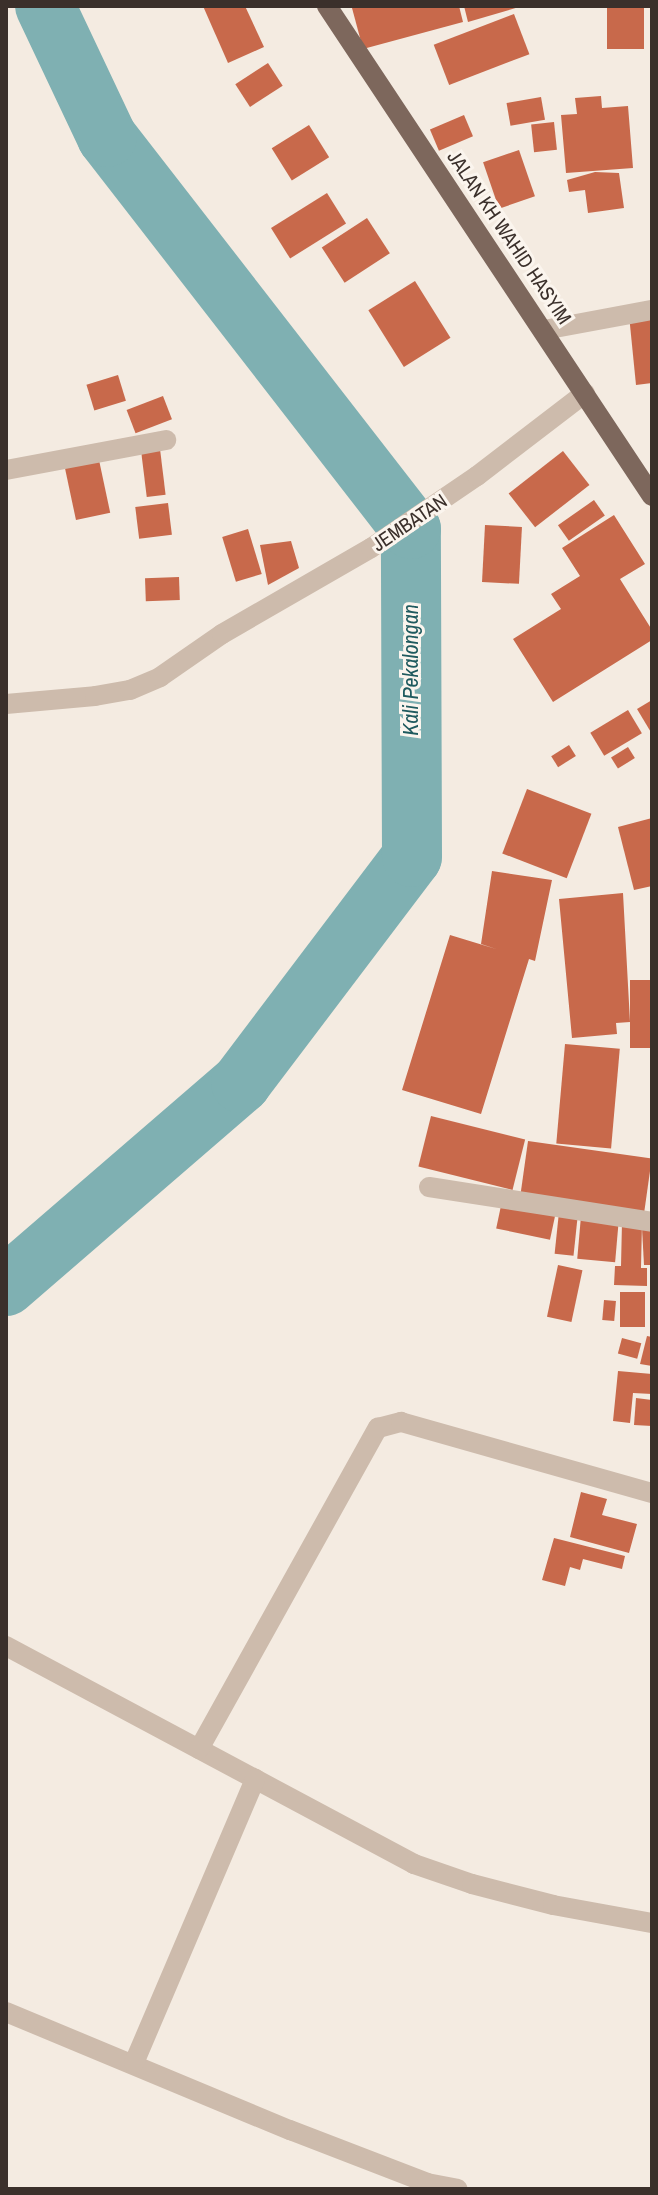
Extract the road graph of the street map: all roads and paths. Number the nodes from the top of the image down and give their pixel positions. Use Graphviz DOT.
graph roads {
  1 [pos="327,6"];
  2 [pos="652,310"];
  3 [pos="544,330"];
  4 [pos="585,393"];
  5 [pos="166,440"];
  6 [pos="6,470"];
  7 [pos="652,496"];
  8 [pos="6,704"];
  9 [pos="429,1187"];
  10 [pos="652,1222"];
  11 [pos="652,1493"];
  12 [pos="6,1646"];
  13 [pos="199,1749"];
  14 [pos="255,1779"];
  15 [pos="652,1923"];
  16 [pos="6,2012"];
  17 [pos="134,2063"];
  18 [pos="457,2189"];
  1 -- 3 [label="main road, JALAN KH WAHID HASYIM"];
  2 -- 3 [label="street"];
  3 -- 4 [label="main road, JALAN KH WAHID HASYIM"];
  4 -- 7 [label="main road, JALAN KH WAHID HASYIM"];
  4 -- 8 [label="street, JEMBATAN"];
  5 -- 6 [label="street"];
  9 -- 10 [label="street"];
  11 -- 13 [label="street"];
  12 -- 13 [label="street"];
  13 -- 14 [label="street"];
  14 -- 15 [label="street"];
  14 -- 17 [label="street"];
  16 -- 17 [label="street"];
  17 -- 18 [label="street"];
}
